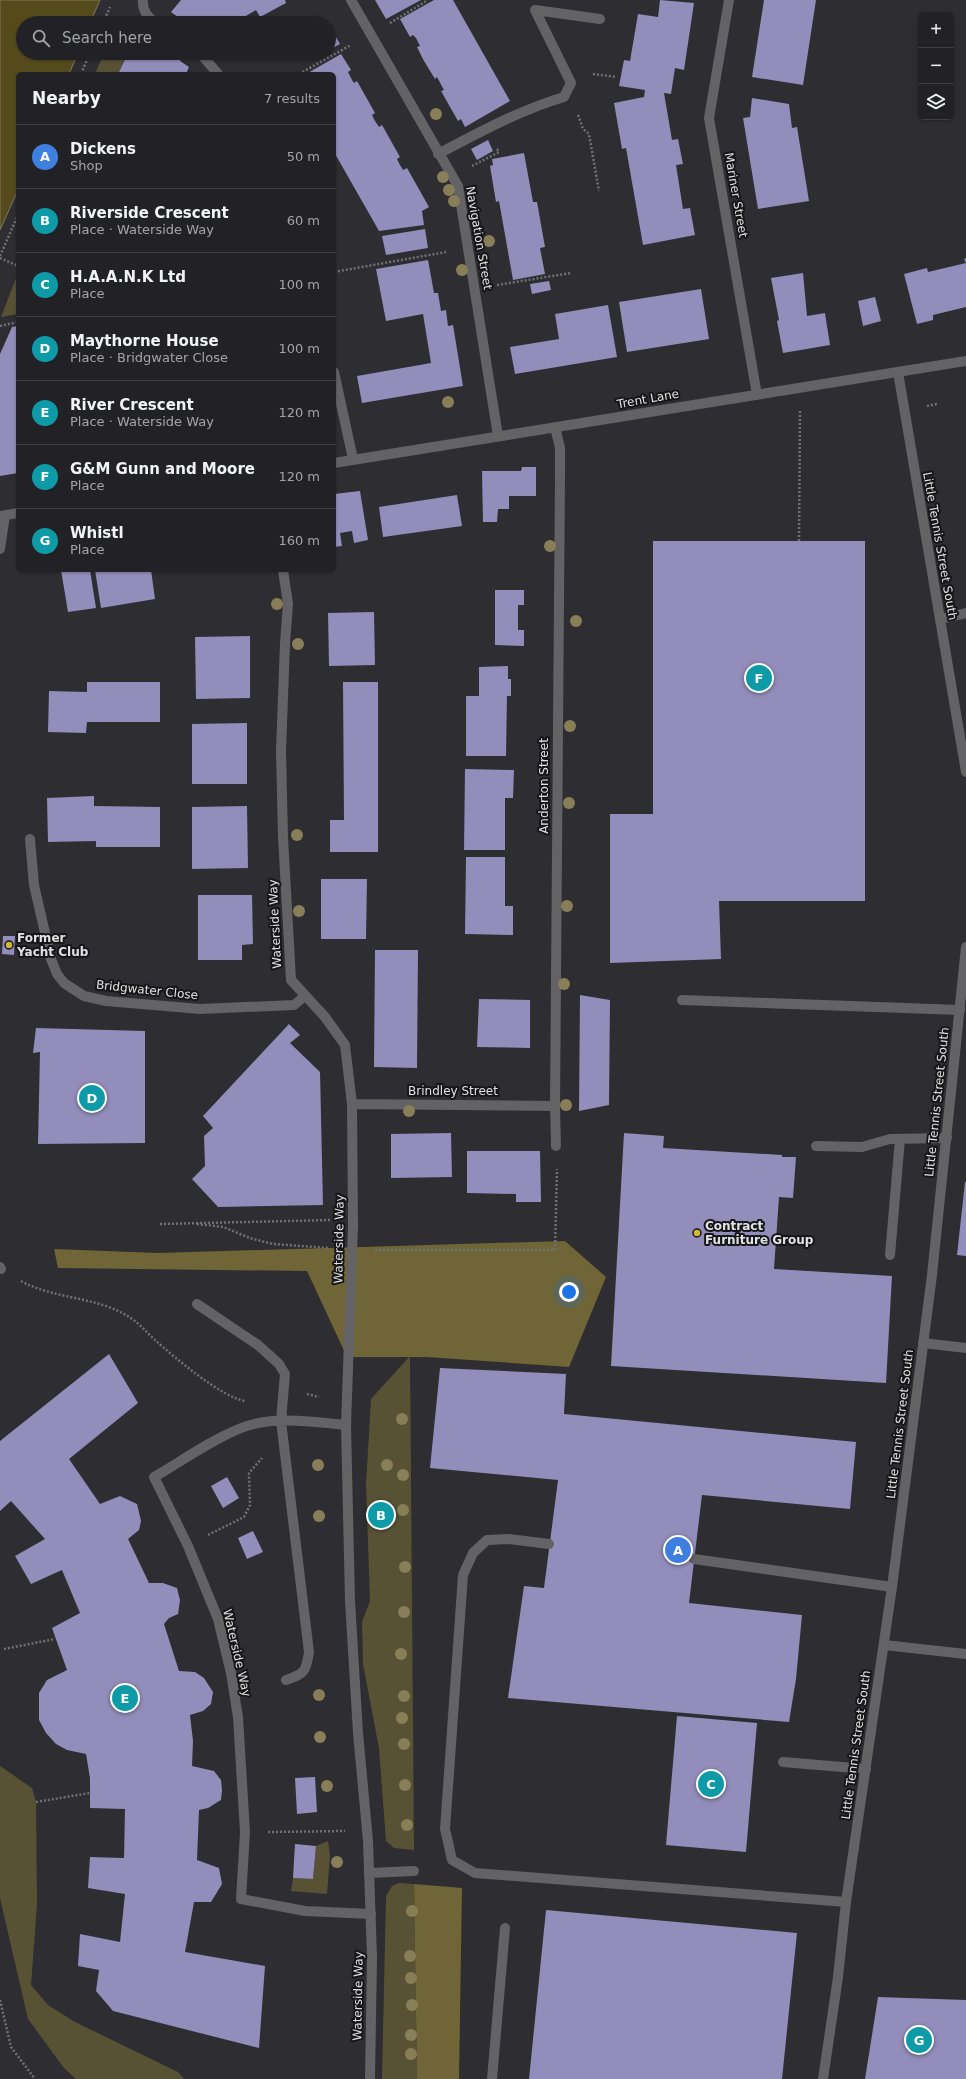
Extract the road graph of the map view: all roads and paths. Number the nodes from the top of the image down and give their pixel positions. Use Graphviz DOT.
graph roads {
  1 [pos="143,0"];
  2 [pos="351,0"];
  3 [pos="428,0"];
  4 [pos="729,0"];
  5 [pos="110,7"];
  6 [pos="106,16"];
  7 [pos="147,16"];
  8 [pos="600,19"];
  9 [pos="370,34"];
  10 [pos="336,53"];
  11 [pos="87,60"];
  12 [pos="206,60"];
  13 [pos="324,60"];
  14 [pos="82,72"];
  15 [pos="216,72"];
  16 [pos="303,72"];
  17 [pos="568,89"];
  18 [pos="438,154"];
  19 [pos="599,191"];
  20 [pos="16,220"];
  21 [pos="468,248"];
  22 [pos="0,257"];
  23 [pos="16,265"];
  24 [pos="336,272"];
  25 [pos="571,273"];
  26 [pos="475,288"];
  27 [pos="16,322"];
  28 [pos="0,326"];
  29 [pos="966,361"];
  30 [pos="898,372"];
  31 [pos="336,381"];
  32 [pos="757,395"];
  33 [pos="800,407"];
  34 [pos="555,427"];
  35 [pos="498,436"];
  36 [pos="353,460"];
  37 [pos="336,462"];
  38 [pos="16,513"];
  39 [pos="3,516"];
  40 [pos="799,541"];
  41 [pos="0,549"];
  42 [pos="283,572"];
  43 [pos="966,613"];
  44 [pos="940,619"];
  45 [pos="966,772"];
  46 [pos="30,839"];
  47 [pos="966,947"];
  48 [pos="964,992"];
  49 [pos="306,996"];
  50 [pos="682,1000"];
  51 [pos="960,1010"];
  52 [pos="352,1104"];
  53 [pos="554,1106"];
  54 [pos="900,1138"];
  55 [pos="946,1138"];
  56 [pos="556,1146"];
  57 [pos="816,1146"];
  58 [pos="332,1220"];
  59 [pos="186,1223"];
  60 [pos="160,1224"];
  61 [pos="352,1251"];
  62 [pos="890,1255"];
  63 [pos="0,1268"];
  64 [pos="197,1304"];
  65 [pos="923,1343"];
  66 [pos="966,1348"];
  67 [pos="284,1393"];
  68 [pos="322,1397"];
  69 [pos="281,1421"];
  70 [pos="346,1425"];
  71 [pos="244,1518"];
  72 [pos="230,1524"];
  73 [pos="549,1544"];
  74 [pos="694,1559"];
  75 [pos="892,1588"];
  76 [pos="55,1639"];
  77 [pos="884,1645"];
  78 [pos="4,1649"];
  79 [pos="966,1654"];
  80 [pos="286,1680"];
  81 [pos="783,1762"];
  82 [pos="866,1769"];
  83 [pos="90,1793"];
  84 [pos="36,1802"];
  85 [pos="347,1831"];
  86 [pos="292,1832"];
  87 [pos="414,1871"];
  88 [pos="369,1873"];
  89 [pos="846,1902"];
  90 [pos="371,1914"];
  91 [pos="505,1928"];
  92 [pos="0,2000"];
  93 [pos="35,2079"];
  94 [pos="370,2079"];
  95 [pos="492,2079"];
  96 [pos="823,2079"];
  1 -- 7 [label="street"];
  2 -- 9 [label="street, Navigation Street"];
  3 -- 9 [label="path"];
  4 -- 32 [label="street, Mariner Street"];
  5 -- 6 [label="path"];
  8 -- 17 [label="street"];
  9 -- 10 [label="path"];
  9 -- 18 [label="street, Navigation Street"];
  11 -- 14 [label="path"];
  12 -- 15 [label="street"];
  13 -- 16 [label="path"];
  17 -- 18 [label="street"];
  17 -- 19 [label="path"];
  18 -- 21 [label="street, Navigation Street"];
  20 -- 22 [label="path"];
  21 -- 24 [label="path"];
  21 -- 26 [label="street, Navigation Street"];
  22 -- 23 [label="path"];
  25 -- 26 [label="path"];
  26 -- 35 [label="street, Navigation Street"];
  27 -- 28 [label="path"];
  29 -- 30 [label="street, Trent Lane"];
  30 -- 32 [label="street, Trent Lane"];
  30 -- 44 [label="street, Little Tennis Street South"];
  31 -- 36 [label="street"];
  32 -- 34 [label="street, Trent Lane"];
  33 -- 40 [label="path"];
  34 -- 35 [label="street, Trent Lane"];
  34 -- 53 [label="street, Anderton Street"];
  35 -- 36 [label="street, Trent Lane"];
  36 -- 37 [label="street, Trent Lane"];
  38 -- 39 [label="street"];
  39 -- 41 [label="street"];
  42 -- 49 [label="street, Waterside Way"];
  43 -- 44 [label="street"];
  44 -- 45 [label="street, Little Tennis Street South"];
  46 -- 49 [label="street, Bridgwater Close"];
  47 -- 48 [label="street, Little Tennis Street South"];
  48 -- 51 [label="street, Little Tennis Street South"];
  49 -- 52 [label="street, Waterside Way"];
  50 -- 51 [label="street"];
  51 -- 55 [label="street, Little Tennis Street South"];
  52 -- 53 [label="street, Brindley Street"];
  52 -- 61 [label="street, Waterside Way"];
  53 -- 56 [label="street, Anderton Street"];
  54 -- 55 [label="street"];
  54 -- 57 [label="street"];
  54 -- 62 [label="street"];
  55 -- 65 [label="street, Little Tennis Street South"];
  56 -- 61 [label="path"];
  58 -- 59 [label="path"];
  59 -- 60 [label="path"];
  59 -- 61 [label="path"];
  61 -- 70 [label="street, Waterside Way"];
  63 -- 67 [label="path"];
  64 -- 67 [label="street"];
  65 -- 66 [label="street"];
  65 -- 75 [label="street, Little Tennis Street South"];
  67 -- 68 [label="path"];
  67 -- 69 [label="street"];
  69 -- 70 [label="street, Waterside Way"];
  69 -- 80 [label="street"];
  69 -- 90 [label="street, Waterside Way"];
  70 -- 88 [label="street, Waterside Way"];
  71 -- 72 [label="path"];
  73 -- 89 [label="street"];
  74 -- 75 [label="street"];
  75 -- 77 [label="street, Little Tennis Street South"];
  76 -- 78 [label="path"];
  77 -- 79 [label="street"];
  77 -- 82 [label="street, Little Tennis Street South"];
  81 -- 82 [label="street"];
  82 -- 89 [label="street, Little Tennis Street South"];
  83 -- 84 [label="path"];
  85 -- 86 [label="path"];
  87 -- 88 [label="street"];
  88 -- 90 [label="street, Waterside Way"];
  89 -- 96 [label="street, Little Tennis Street South"];
  90 -- 94 [label="street, Waterside Way"];
  91 -- 95 [label="street"];
  92 -- 93 [label="path"];
}
